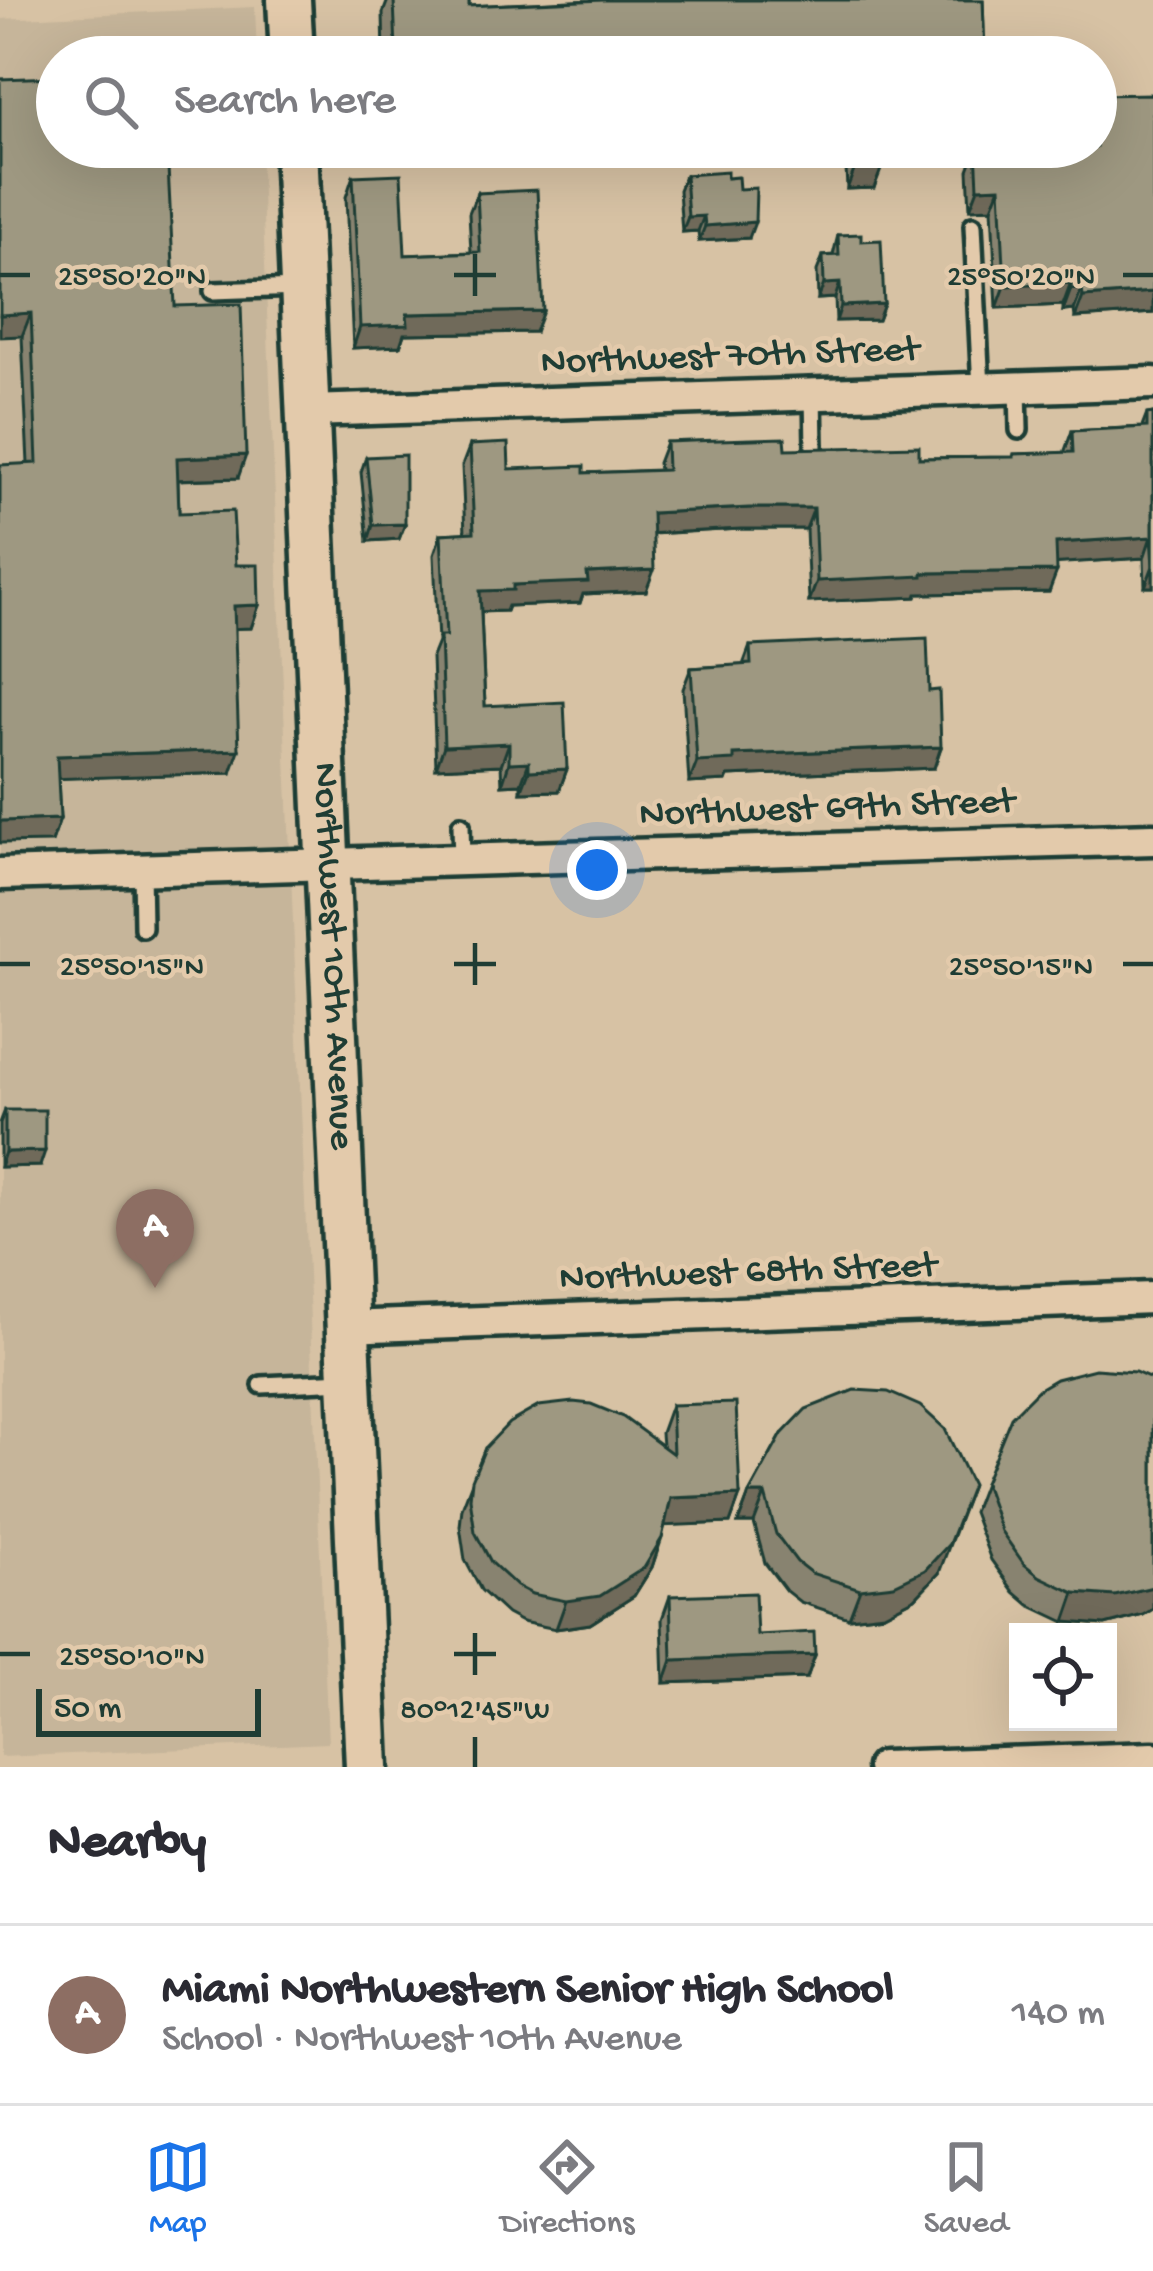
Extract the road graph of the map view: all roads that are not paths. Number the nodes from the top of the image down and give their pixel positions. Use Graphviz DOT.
graph roads {
  1 [pos="289,0"];
  2 [pos="291,36"];
  3 [pos="297,168"];
  4 [pos="973,225"];
  5 [pos="303,287"];
  6 [pos="213,291"];
  7 [pos="1153,383"];
  8 [pos="1018,387"];
  9 [pos="981,389"];
  10 [pos="813,394"];
  11 [pos="309,411"];
  12 [pos="1019,430"];
  13 [pos="814,448"];
  14 [pos="461,825"];
  15 [pos="1153,839"];
  16 [pos="463,860"];
  17 [pos="327,865"];
  18 [pos="142,870"];
  19 [pos="0,874"];
  20 [pos="143,928"];
  21 [pos="1153,1298"];
  22 [pos="345,1327"];
  23 [pos="348,1381"];
  24 [pos="262,1385"];
  25 [pos="1153,1758"];
  26 [pos="367,1767"];
  27 [pos="883,1767"];
  1 -- 2 [label="street"];
  3 -- 5 [label="street, Northwest 10th Avenue"];
  4 -- 9 [label="lane"];
  5 -- 6 [label="lane"];
  5 -- 11 [label="street, Northwest 10th Avenue"];
  7 -- 8 [label="street, Northwest 70th Street"];
  8 -- 9 [label="street, Northwest 70th Street"];
  8 -- 12 [label="lane"];
  9 -- 10 [label="street, Northwest 70th Street"];
  10 -- 11 [label="street, Northwest 70th Street"];
  10 -- 13 [label="lane"];
  11 -- 17 [label="street, Northwest 10th Avenue"];
  14 -- 16 [label="lane"];
  15 -- 16 [label="street, Northwest 69th Street"];
  16 -- 17 [label="street, Northwest 69th Street"];
  17 -- 18 [label="street, Northwest 69th Street"];
  17 -- 22 [label="street, Northwest 10th Avenue"];
  18 -- 19 [label="street, Northwest 69th Street"];
  18 -- 20 [label="lane"];
  21 -- 22 [label="street, Northwest 68th Street"];
  22 -- 23 [label="street, Northwest 10th Avenue"];
  23 -- 24 [label="lane"];
  23 -- 26 [label="street, Northwest 10th Avenue"];
  25 -- 27 [label="street"];
}
